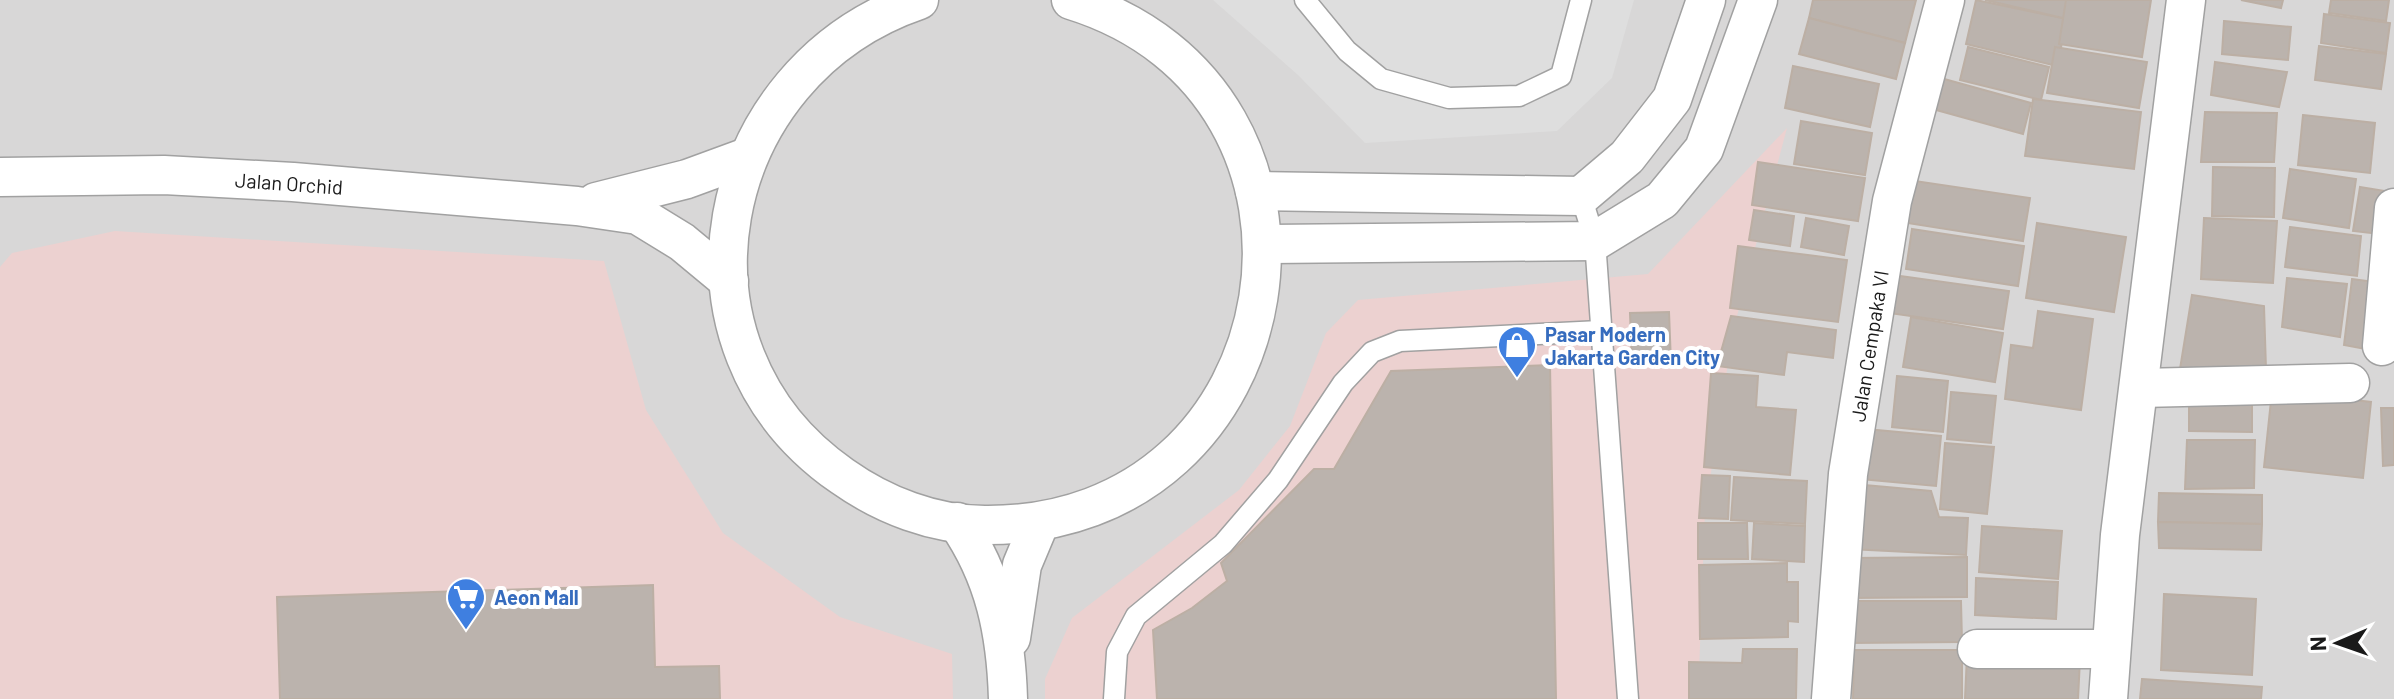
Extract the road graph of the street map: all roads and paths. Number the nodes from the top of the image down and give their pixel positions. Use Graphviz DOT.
graph roads {
  1 [pos="919,0"];
  2 [pos="1071,0"];
  3 [pos="1305,0"];
  4 [pos="1581,0"];
  5 [pos="1706,0"];
  6 [pos="1758,0"];
  7 [pos="1945,0"];
  8 [pos="2186,0"];
  9 [pos="747,157"];
  10 [pos="0,177"];
  11 [pos="1255,191"];
  12 [pos="1581,196"];
  13 [pos="577,206"];
  14 [pos="2394,208"];
  15 [pos="1595,241"];
  16 [pos="1263,244"];
  17 [pos="729,281"];
  18 [pos="1600,331"];
  19 [pos="2382,346"];
  20 [pos="2350,383"];
  21 [pos="2141,388"];
  22 [pos="957,522"];
  23 [pos="1040,522"];
  24 [pos="1977,649"];
  25 [pos="2111,649"];
  26 [pos="1007,682"];
  27 [pos="1114,699"];
  28 [pos="1628,699"];
  29 [pos="1831,699"];
  30 [pos="2108,699"];
  1 -- 9 [label="street"];
  2 -- 11 [label="street"];
  3 -- 4 [label="lane"];
  5 -- 12 [label="street"];
  6 -- 15 [label="street"];
  7 -- 29 [label="street, Jalan Cempaka VI"];
  8 -- 21 [label="street"];
  9 -- 13 [label="street"];
  9 -- 17 [label="street"];
  10 -- 13 [label="street, Jalan Orchid"];
  11 -- 12 [label="street"];
  11 -- 16 [label="street"];
  12 -- 15 [label="lane"];
  13 -- 17 [label="street"];
  14 -- 19 [label="street"];
  15 -- 16 [label="street"];
  15 -- 18 [label="lane"];
  16 -- 23 [label="street"];
  17 -- 22 [label="street"];
  18 -- 27 [label="lane"];
  18 -- 28 [label="lane"];
  20 -- 21 [label="street"];
  21 -- 25 [label="street"];
  22 -- 23 [label="street"];
  22 -- 26 [label="street"];
  23 -- 26 [label="street"];
  24 -- 25 [label="street"];
  25 -- 30 [label="street"];
}
